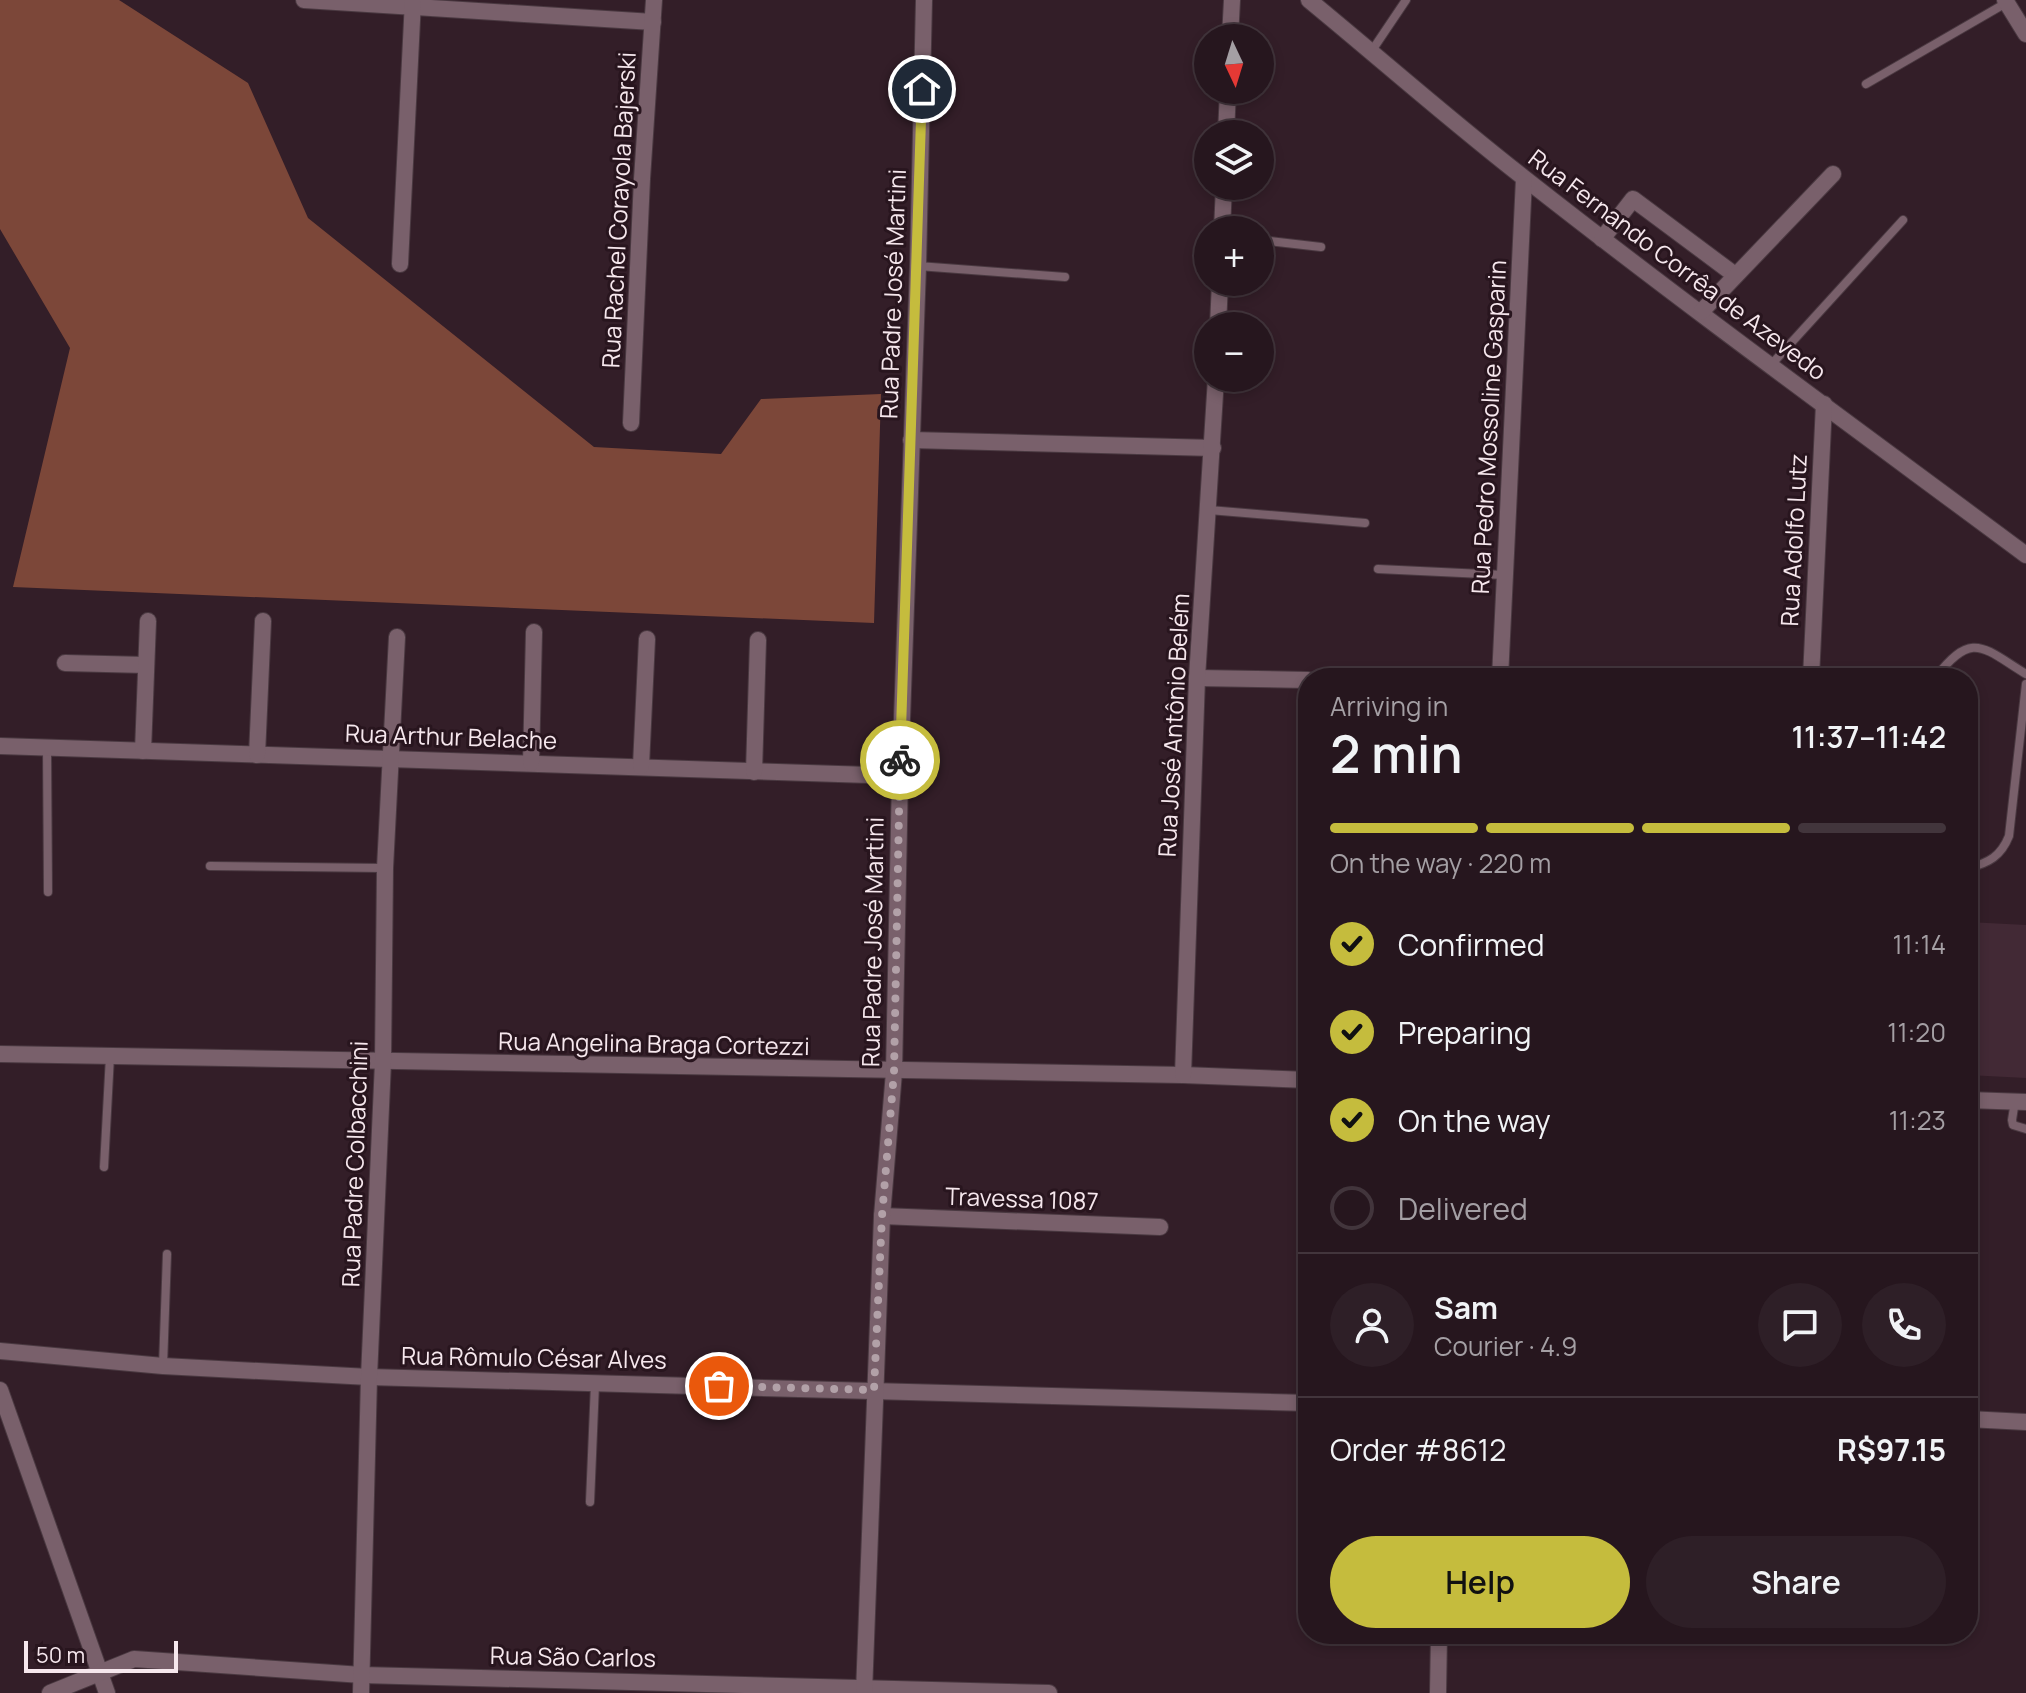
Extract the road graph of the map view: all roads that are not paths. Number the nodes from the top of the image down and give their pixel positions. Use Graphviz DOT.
graph roads {
  1 [pos="304,0"];
  2 [pos="654,0"];
  3 [pos="924,0"];
  4 [pos="1232,0"];
  5 [pos="1309,0"];
  6 [pos="1406,0"];
  7 [pos="2006,2"];
  8 [pos="412,3"];
  9 [pos="653,22"];
  10 [pos="1231,24"];
  11 [pos="2026,34"];
  12 [pos="1371,52"];
  13 [pos="1866,84"];
  14 [pos="1833,174"];
  15 [pos="1524,179"];
  16 [pos="1903,220"];
  17 [pos="1602,239"];
  18 [pos="1274,242"];
  19 [pos="1321,247"];
  20 [pos="400,264"];
  21 [pos="918,266"];
  22 [pos="1735,275"];
  23 [pos="1065,277"];
  24 [pos="1701,312"];
  25 [pos="1769,366"];
  26 [pos="1215,392"];
  27 [pos="1824,404"];
  28 [pos="631,423"];
  29 [pos="911,440"];
  30 [pos="1213,448"];
  31 [pos="1209,510"];
  32 [pos="1365,523"];
  33 [pos="2026,555"];
  34 [pos="1378,569"];
  35 [pos="1505,575"];
  36 [pos="148,621"];
  37 [pos="263,621"];
  38 [pos="534,632"];
  39 [pos="397,637"];
  40 [pos="647,639"];
  41 [pos="758,640"];
  42 [pos="65,663"];
  43 [pos="146,665"];
  44 [pos="1500,668"];
  45 [pos="1811,668"];
  46 [pos="1942,668"];
  47 [pos="2026,674"];
  48 [pos="1197,678"];
  49 [pos="1298,680"];
  50 [pos="2026,684"];
  51 [pos="0,746"];
  52 [pos="47,747"];
  53 [pos="143,751"];
  54 [pos="257,755"];
  55 [pos="389,758"];
  56 [pos="531,763"];
  57 [pos="641,766"];
  58 [pos="754,772"];
  59 [pos="900,776"];
  60 [pos="210,866"];
  61 [pos="1978,866"];
  62 [pos="385,868"];
  63 [pos="48,892"];
  64 [pos="0,1054"];
  65 [pos="110,1056"];
  66 [pos="383,1062"];
  67 [pos="894,1072"];
  68 [pos="1183,1075"];
  69 [pos="1298,1080"];
  70 [pos="1978,1100"];
  71 [pos="2020,1102"];
  72 [pos="2026,1129"];
  73 [pos="104,1167"];
  74 [pos="882,1216"];
  75 [pos="1160,1227"];
  76 [pos="167,1254"];
  77 [pos="0,1351"];
  78 [pos="163,1366"];
  79 [pos="369,1377"];
  80 [pos="595,1383"];
  81 [pos="0,1390"];
  82 [pos="874,1390"];
  83 [pos="1298,1403"];
  84 [pos="1978,1420"];
  85 [pos="2026,1422"];
  86 [pos="590,1502"];
  87 [pos="1439,1644"];
  88 [pos="99,1673"];
  89 [pos="362,1675"];
  90 [pos="864,1690"];
  91 [pos="50,1693"];
  92 [pos="107,1693"];
  93 [pos="361,1693"];
  94 [pos="1049,1693"];
  95 [pos="1438,1693"];
  1 -- 8 [label="street"];
  2 -- 9 [label="street, Rua Rachel Corayola Bajerski"];
  3 -- 21 [label="street, Rua Padre José Martini"];
  4 -- 10 [label="street"];
  5 -- 12 [label="street, Rua Fernando Corrêa de Azevedo"];
  6 -- 12 [label="lane"];
  7 -- 11 [label="street"];
  7 -- 13 [label="lane"];
  8 -- 9 [label="street"];
  8 -- 20 [label="street"];
  9 -- 28 [label="street, Rua Rachel Corayola Bajerski"];
  12 -- 15 [label="street, Rua Fernando Corrêa de Azevedo"];
  14 -- 22 [label="street"];
  15 -- 17 [label="street, Rua Fernando Corrêa de Azevedo"];
  15 -- 35 [label="street, Rua Pedro Mossoline Gasparin"];
  16 -- 25 [label="lane"];
  17 -- 22 [label="street"];
  17 -- 24 [label="street, Rua Fernando Corrêa de Azevedo"];
  18 -- 19 [label="lane"];
  21 -- 23 [label="lane"];
  21 -- 29 [label="street, Rua Padre José Martini"];
  22 -- 24 [label="street"];
  24 -- 25 [label="street, Rua Fernando Corrêa de Azevedo"];
  25 -- 27 [label="street, Rua Fernando Corrêa de Azevedo"];
  26 -- 30 [label="street, Rua José Antônio Belém"];
  27 -- 33 [label="street, Rua Fernando Corrêa de Azevedo"];
  27 -- 45 [label="street, Rua Adolfo Lutz"];
  29 -- 30 [label="street"];
  29 -- 59 [label="street, Rua Padre José Martini"];
  30 -- 31 [label="street, Rua José Antônio Belém"];
  31 -- 32 [label="lane"];
  31 -- 48 [label="street, Rua José Antônio Belém"];
  34 -- 35 [label="lane"];
  35 -- 44 [label="street, Rua Pedro Mossoline Gasparin"];
  36 -- 43 [label="street"];
  37 -- 54 [label="street"];
  38 -- 56 [label="street"];
  39 -- 55 [label="street, Rua Padre Colbacchini"];
  40 -- 57 [label="street"];
  41 -- 58 [label="street"];
  42 -- 43 [label="street"];
  43 -- 53 [label="street"];
  46 -- 47 [label="lane"];
  48 -- 49 [label="street"];
  48 -- 68 [label="street, Rua José Antônio Belém"];
  50 -- 61 [label="lane"];
  51 -- 52 [label="street, Rua Arthur Belache"];
  52 -- 53 [label="street, Rua Arthur Belache"];
  52 -- 63 [label="lane"];
  53 -- 54 [label="street, Rua Arthur Belache"];
  54 -- 55 [label="street, Rua Arthur Belache"];
  55 -- 56 [label="street, Rua Arthur Belache"];
  55 -- 62 [label="street, Rua Padre Colbacchini"];
  56 -- 57 [label="street, Rua Arthur Belache"];
  57 -- 58 [label="street, Rua Arthur Belache"];
  58 -- 59 [label="street, Rua Arthur Belache"];
  59 -- 67 [label="street, Rua Padre José Martini"];
  60 -- 62 [label="lane"];
  62 -- 66 [label="street, Rua Padre Colbacchini"];
  64 -- 65 [label="street, Rua Angelina Braga Cortezzi"];
  65 -- 66 [label="street, Rua Angelina Braga Cortezzi"];
  65 -- 73 [label="lane"];
  66 -- 67 [label="street, Rua Angelina Braga Cortezzi"];
  66 -- 79 [label="street, Rua Padre Colbacchini"];
  67 -- 68 [label="street, Rua Angelina Braga Cortezzi"];
  67 -- 74 [label="street, Rua Padre José Martini"];
  68 -- 69 [label="street, Rua Angelina Braga Cortezzi"];
  70 -- 71 [label="street"];
  71 -- 72 [label="lane"];
  74 -- 75 [label="street, Travessa 1087"];
  74 -- 82 [label="street, Rua Padre José Martini"];
  76 -- 78 [label="lane"];
  77 -- 78 [label="street, Rua Rômulo César Alves"];
  78 -- 79 [label="street, Rua Rômulo César Alves"];
  79 -- 80 [label="street, Rua Rômulo César Alves"];
  79 -- 89 [label="street, Rua Padre Colbacchini"];
  80 -- 82 [label="street, Rua Rômulo César Alves"];
  80 -- 86 [label="lane"];
  81 -- 88 [label="street"];
  82 -- 83 [label="street, Rua Rômulo César Alves"];
  82 -- 90 [label="street, Rua Padre José Martini"];
  84 -- 85 [label="street"];
  87 -- 95 [label="street"];
  88 -- 89 [label="street, Rua São Carlos"];
  88 -- 91 [label="street, Rua São Carlos"];
  88 -- 92 [label="street"];
  89 -- 90 [label="street, Rua São Carlos"];
  89 -- 93 [label="street, Rua Padre Colbacchini"];
  90 -- 94 [label="street, Rua São Carlos"];
}
